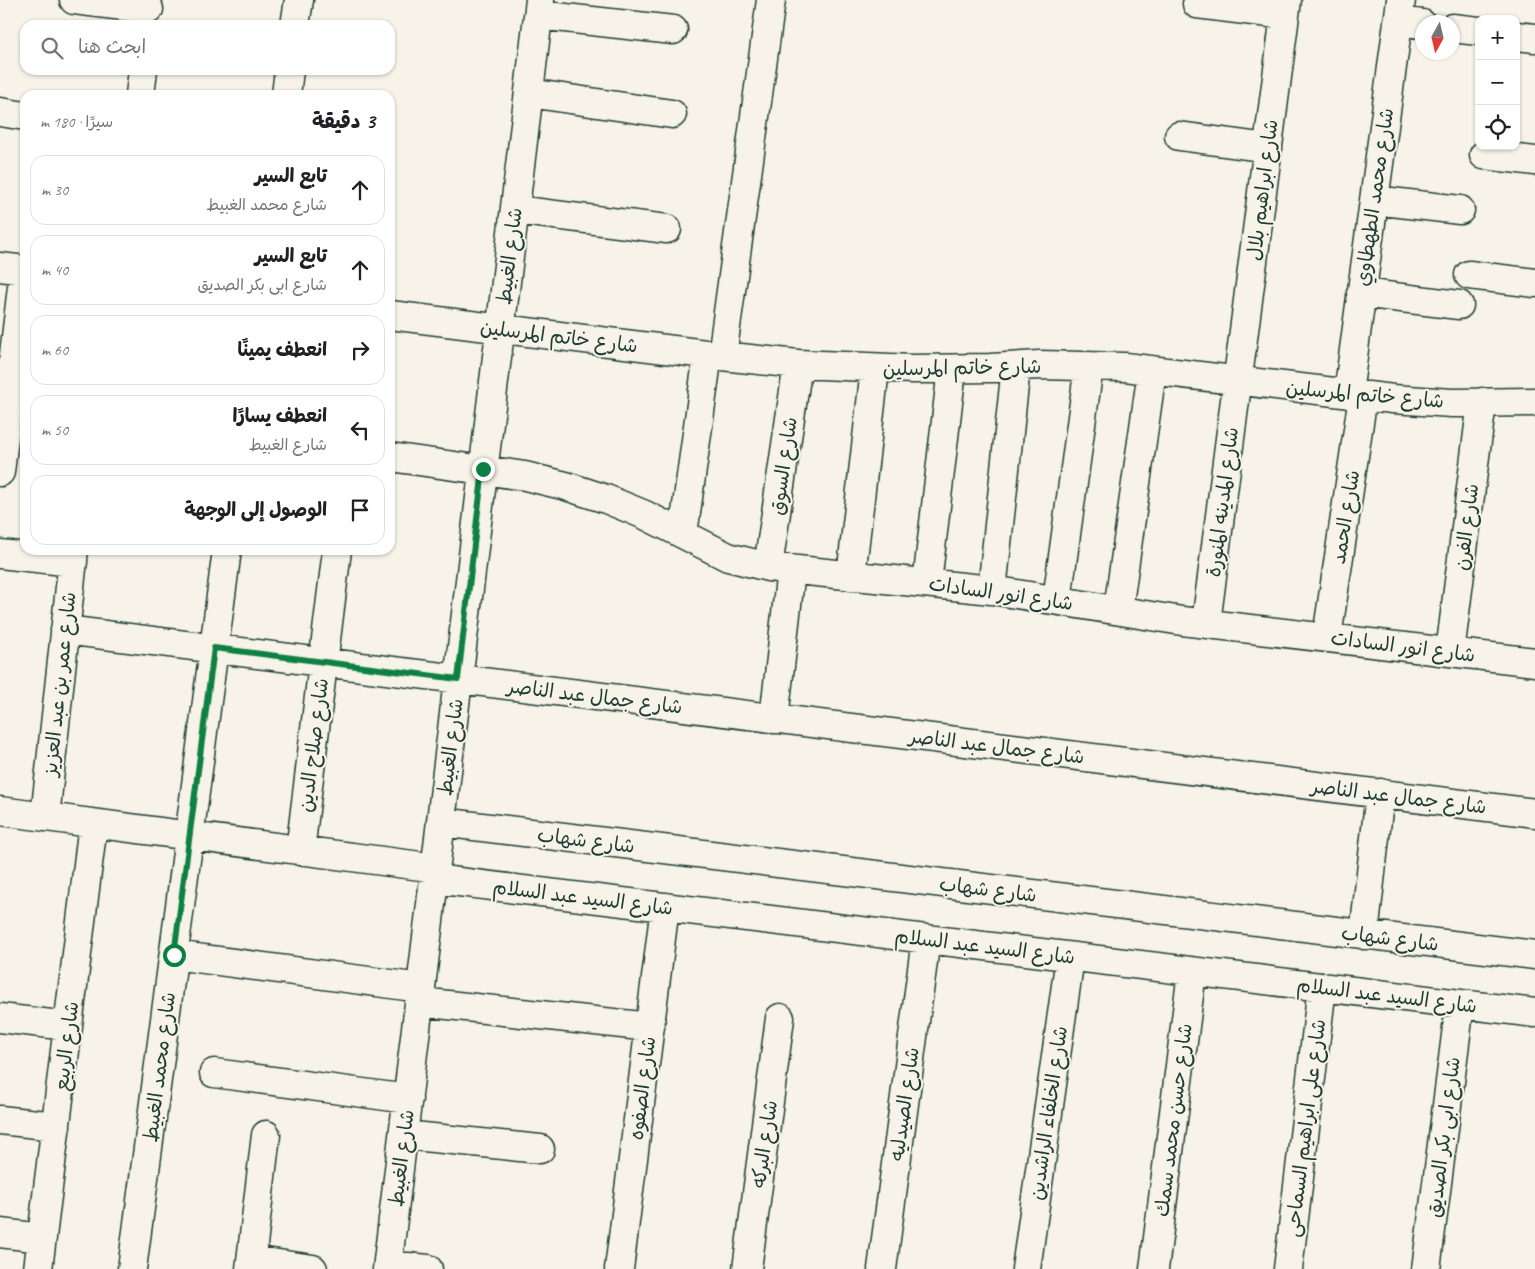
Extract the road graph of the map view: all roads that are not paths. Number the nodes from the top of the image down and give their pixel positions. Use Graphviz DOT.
graph roads {
  1 [pos="74,0"];
  2 [pos="298,0"];
  3 [pos="770,0"];
  4 [pos="1197,4"];
  5 [pos="1286,7"];
  6 [pos="539,8"];
  7 [pos="149,11"];
  8 [pos="1407,15"];
  9 [pos="296,20"];
  10 [pos="1460,29"];
  11 [pos="672,30"];
  12 [pos="1475,31"];
  13 [pos="1520,36"];
  14 [pos="1535,38"];
  15 [pos="142,75"];
  16 [pos="288,75"];
  17 [pos="140,90"];
  18 [pos="287,90"];
  19 [pos="529,93"];
  20 [pos="0,112"];
  21 [pos="672,114"];
  22 [pos="20,115"];
  23 [pos="1179,136"];
  24 [pos="1268,148"];
  25 [pos="1484,155"];
  26 [pos="1535,161"];
  27 [pos="1374,200"];
  28 [pos="515,210"];
  29 [pos="1460,210"];
  30 [pos="667,229"];
  31 [pos="16,269"];
  32 [pos="1469,275"];
  33 [pos="1535,283"];
  34 [pos="1361,293"];
  35 [pos="1459,306"];
  36 [pos="395,316"];
  37 [pos="500,329"];
  38 [pos="715,355"];
  39 [pos="798,364"];
  40 [pos="1089,366"];
  41 [pos="1016,367"];
  42 [pos="875,368"];
  43 [pos="952,369"];
  44 [pos="1152,371"];
  45 [pos="1238,381"];
  46 [pos="1356,395"];
  47 [pos="1482,402"];
  48 [pos="1535,402"];
  49 [pos="395,458"];
  50 [pos="483,469"];
  51 [pos="0,472"];
  52 [pos="683,534"];
  53 [pos="0,554"];
  54 [pos="20,555"];
  55 [pos="36,555"];
  56 [pos="226,555"];
  57 [pos="336,555"];
  58 [pos="73,556"];
  59 [pos="779,569"];
  60 [pos="850,576"];
  61 [pos="927,583"];
  62 [pos="992,590"];
  63 [pos="1057,600"];
  64 [pos="1118,610"];
  65 [pos="1206,623"];
  66 [pos="65,630"];
  67 [pos="1327,637"];
  68 [pos="214,648"];
  69 [pos="1450,652"];
  70 [pos="323,662"];
  71 [pos="1535,662"];
  72 [pos="458,679"];
  73 [pos="774,719"];
  74 [pos="1380,793"];
  75 [pos="0,811"];
  76 [pos="1535,813"];
  77 [pos="45,817"];
  78 [pos="441,822"];
  79 [pos="93,824"];
  80 [pos="189,836"];
  81 [pos="300,851"];
  82 [pos="435,874"];
  83 [pos="665,907"];
  84 [pos="1364,935"];
  85 [pos="926,939"];
  86 [pos="174,955"];
  87 [pos="1535,955"];
  88 [pos="1070,957"];
  89 [pos="1192,972"];
  90 [pos="1322,987"];
  91 [pos="420,995"];
  92 [pos="1460,1004"];
  93 [pos="1535,1013"];
  94 [pos="0,1018"];
  95 [pos="780,1018"];
  96 [pos="68,1026"];
  97 [pos="650,1027"];
  98 [pos="214,1072"];
  99 [pos="408,1099"];
  100 [pos="0,1120"];
  101 [pos="56,1126"];
  102 [pos="404,1135"];
  103 [pos="266,1136"];
  104 [pos="540,1149"];
  105 [pos="0,1234"];
  106 [pos="42,1238"];
  107 [pos="251,1265"];
  108 [pos="388,1267"];
  109 [pos="38,1269"];
  110 [pos="132,1269"];
  111 [pos="313,1269"];
  112 [pos="428,1269"];
  113 [pos="618,1269"];
  114 [pos="747,1269"];
  115 [pos="882,1269"];
  116 [pos="1026,1269"];
  117 [pos="1154,1269"];
  118 [pos="1288,1269"];
  119 [pos="1426,1269"];
  1 -- 7 [label="street"];
  2 -- 9 [label="street"];
  3 -- 38 [label="street"];
  4 -- 5 [label="street"];
  5 -- 24 [label="street, شارع ابراهيم بلال"];
  6 -- 11 [label="street"];
  6 -- 19 [label="street, شارع الغبيط"];
  8 -- 27 [label="street, شارع محمد الطهطاوي"];
  10 -- 12 [label="street"];
  13 -- 14 [label="street"];
  15 -- 17 [label="street"];
  16 -- 18 [label="street"];
  19 -- 21 [label="street"];
  19 -- 28 [label="street, شارع الغبيط"];
  20 -- 22 [label="street"];
  23 -- 24 [label="street"];
  24 -- 45 [label="street, شارع ابراهيم بلال"];
  25 -- 26 [label="street"];
  27 -- 29 [label="street"];
  27 -- 34 [label="street, شارع محمد الطهطاوي"];
  28 -- 30 [label="street"];
  28 -- 37 [label="street, شارع الغبيط"];
  31 -- 51 [label="street"];
  32 -- 33 [label="street"];
  34 -- 35 [label="street"];
  34 -- 46 [label="street, شارع محمد الطهطاوي"];
  36 -- 37 [label="street, شارع خاتم المرسلين"];
  37 -- 38 [label="street, شارع خاتم المرسلين"];
  37 -- 50 [label="street, شارع الغبيط"];
  38 -- 39 [label="street, شارع خاتم المرسلين"];
  38 -- 52 [label="street"];
  39 -- 42 [label="street, شارع خاتم المرسلين"];
  39 -- 59 [label="street, شارع السوق"];
  40 -- 41 [label="street, شارع خاتم المرسلين"];
  40 -- 44 [label="street, شارع خاتم المرسلين"];
  40 -- 63 [label="street"];
  41 -- 43 [label="street, شارع خاتم المرسلين"];
  41 -- 62 [label="street"];
  42 -- 43 [label="street, شارع خاتم المرسلين"];
  42 -- 60 [label="street"];
  43 -- 61 [label="street"];
  44 -- 45 [label="street, شارع خاتم المرسلين"];
  44 -- 64 [label="street"];
  45 -- 46 [label="street, شارع خاتم المرسلين"];
  45 -- 65 [label="street, شارع المدينه المنورة"];
  46 -- 47 [label="street, شارع خاتم المرسلين"];
  46 -- 67 [label="street, شارع الحمد"];
  47 -- 48 [label="street, شارع خاتم المرسلين"];
  47 -- 69 [label="street, شارع الفرن"];
  49 -- 50 [label="street, شارع انور السادات"];
  50 -- 52 [label="street, شارع انور السادات"];
  50 -- 72 [label="street, شارع الغبيط"];
  52 -- 59 [label="street, شارع انور السادات"];
  53 -- 54 [label="street"];
  55 -- 58 [label="street"];
  56 -- 68 [label="street"];
  57 -- 70 [label="street, شارع صلاح الدين"];
  58 -- 66 [label="street, شارع عمر بن عبد العزيز"];
  59 -- 60 [label="street, شارع انور السادات"];
  59 -- 73 [label="street, شارع السوق"];
  60 -- 61 [label="street, شارع انور السادات"];
  61 -- 62 [label="street, شارع انور السادات"];
  62 -- 63 [label="street, شارع انور السادات"];
  63 -- 64 [label="street, شارع انور السادات"];
  64 -- 65 [label="street, شارع انور السادات"];
  65 -- 67 [label="street, شارع انور السادات"];
  66 -- 68 [label="street, شارع جمال عبد الناصر"];
  66 -- 77 [label="street, شارع عمر بن عبد العزيز"];
  67 -- 69 [label="street, شارع انور السادات"];
  68 -- 70 [label="street, شارع جمال عبد الناصر"];
  68 -- 80 [label="street"];
  69 -- 71 [label="street, شارع انور السادات"];
  70 -- 72 [label="street, شارع جمال عبد الناصر"];
  70 -- 81 [label="street, شارع صلاح الدين"];
  72 -- 73 [label="street, شارع جمال عبد الناصر"];
  72 -- 78 [label="street, شارع الغبيط"];
  73 -- 74 [label="street, شارع جمال عبد الناصر"];
  74 -- 76 [label="street, شارع جمال عبد الناصر"];
  74 -- 84 [label="street"];
  75 -- 77 [label="street"];
  77 -- 79 [label="street"];
  78 -- 82 [label="street, شارع الغبيط"];
  78 -- 84 [label="street, شارع شهاب"];
  79 -- 80 [label="street"];
  79 -- 96 [label="street, شارع الربيع"];
  80 -- 81 [label="street"];
  80 -- 86 [label="street, شارع محمد الغبيط"];
  81 -- 82 [label="street"];
  82 -- 83 [label="street, شارع السيد عبد السلام"];
  82 -- 91 [label="street, شارع الغبيط"];
  83 -- 85 [label="street, شارع السيد عبد السلام"];
  83 -- 97 [label="street, شارع الصفوه"];
  84 -- 87 [label="street, شارع شهاب"];
  85 -- 88 [label="street, شارع السيد عبد السلام"];
  85 -- 115 [label="street, شارع الصيدليه"];
  86 -- 91 [label="street"];
  86 -- 110 [label="street, شارع محمد الغبيط"];
  88 -- 89 [label="street, شارع السيد عبد السلام"];
  88 -- 116 [label="street, شارع الخلفاء الراشدين"];
  89 -- 90 [label="street, شارع السيد عبد السلام"];
  89 -- 117 [label="street, شارع حسن محمد سمك"];
  90 -- 92 [label="street, شارع السيد عبد السلام"];
  90 -- 118 [label="street, شارع على ابراهيم السماحى"];
  91 -- 97 [label="street"];
  91 -- 99 [label="street, شارع الغبيط"];
  92 -- 93 [label="street, شارع السيد عبد السلام"];
  92 -- 119 [label="street, شارع ابى بكر الصديق"];
  94 -- 96 [label="street"];
  95 -- 114 [label="street, شارع البركه"];
  96 -- 101 [label="street, شارع الربيع"];
  97 -- 113 [label="street, شارع الصفوه"];
  98 -- 99 [label="street"];
  99 -- 102 [label="street, شارع الغبيط"];
  100 -- 101 [label="street"];
  101 -- 106 [label="street, شارع الربيع"];
  102 -- 104 [label="street"];
  102 -- 108 [label="street, شارع الغبيط"];
  103 -- 107 [label="street"];
  105 -- 106 [label="street"];
  106 -- 109 [label="street, شارع الربيع"];
  107 -- 111 [label="street"];
  108 -- 112 [label="street"];
}
